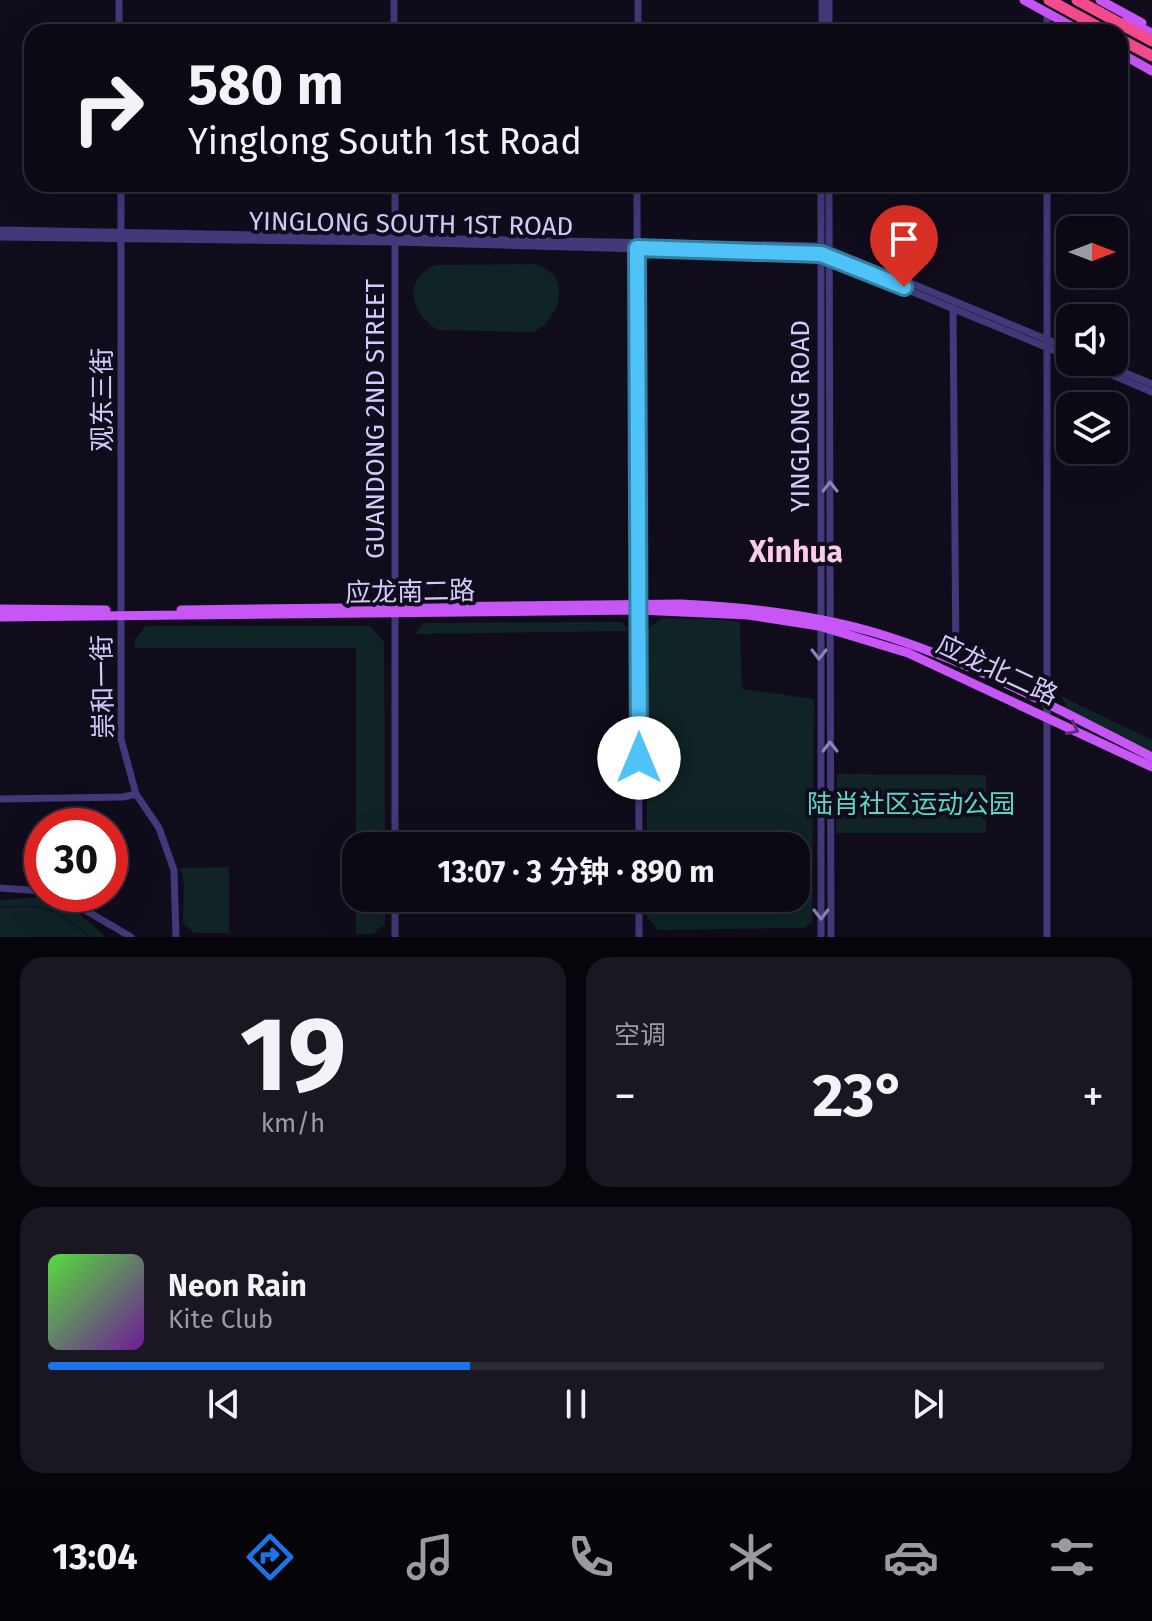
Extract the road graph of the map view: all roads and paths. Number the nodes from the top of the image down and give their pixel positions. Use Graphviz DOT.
graph roads {
  1 [pos="119,0"];
  2 [pos="394,0"];
  3 [pos="638,0"];
  4 [pos="822,0"];
  5 [pos="829,0"];
  6 [pos="1024,0"];
  7 [pos="1077,0"];
  8 [pos="1100,0"];
  9 [pos="1048,6"];
  10 [pos="119,24"];
  11 [pos="394,24"];
  12 [pos="638,24"];
  13 [pos="822,24"];
  14 [pos="829,24"];
  15 [pos="1072,24"];
  16 [pos="1090,24"];
  17 [pos="1121,24"];
  18 [pos="1128,28"];
  19 [pos="1152,30"];
  20 [pos="1152,41"];
  21 [pos="1128,43"];
  22 [pos="1150,55"];
  23 [pos="1128,58"];
  24 [pos="1152,71"];
  25 [pos="121,192"];
  26 [pos="395,192"];
  27 [pos="637,192"];
  28 [pos="821,192"];
  29 [pos="829,192"];
  30 [pos="1047,192"];
  31 [pos="0,230"];
  32 [pos="121,235"];
  33 [pos="0,237"];
  34 [pos="395,240"];
  35 [pos="637,245"];
  36 [pos="825,251"];
  37 [pos="953,308"];
  38 [pos="1047,343"];
  39 [pos="1056,345"];
  40 [pos="1056,348"];
  41 [pos="1128,374"];
  42 [pos="1115,376"];
  43 [pos="1152,384"];
  44 [pos="1152,392"];
  45 [pos="638,607"];
  46 [pos="0,609"];
  47 [pos="395,611"];
  48 [pos="122,614"];
  49 [pos="0,617"];
  50 [pos="825,624"];
  51 [pos="956,663"];
  52 [pos="1047,704"];
  53 [pos="1047,717"];
  54 [pos="1152,757"];
  55 [pos="1152,767"];
  56 [pos="136,794"];
  57 [pos="0,799"];
  58 [pos="395,832"];
  59 [pos="639,832"];
  60 [pos="0,888"];
  61 [pos="24,890"];
  62 [pos="89,912"];
  63 [pos="395,912"];
  64 [pos="639,912"];
  65 [pos="131,937"];
  66 [pos="176,937"];
  67 [pos="395,937"];
  68 [pos="639,937"];
  69 [pos="821,937"];
  70 [pos="831,937"];
  71 [pos="1047,937"];
  1 -- 10 [label="street"];
  2 -- 11 [label="street"];
  3 -- 12 [label="street"];
  4 -- 13 [label="street"];
  5 -- 14 [label="street"];
  6 -- 9 [label="main road"];
  7 -- 17 [label="highway"];
  7 -- 19 [label="main road"];
  8 -- 19 [label="main road"];
  9 -- 15 [label="main road"];
  9 -- 16 [label="highway"];
  18 -- 20 [label="highway"];
  21 -- 22 [label="highway"];
  23 -- 24 [label="main road"];
  25 -- 32 [label="street, 观东三街"];
  26 -- 34 [label="street, GUANDONG 2ND STREET"];
  27 -- 35 [label="street"];
  28 -- 36 [label="street, YINGLONG ROAD"];
  29 -- 36 [label="street, YINGLONG ROAD"];
  30 -- 38 [label="street"];
  31 -- 32 [label="street, YINGLONG SOUTH 1ST ROAD"];
  32 -- 33 [label="street, YINGLONG SOUTH 1ST ROAD"];
  32 -- 34 [label="street, YINGLONG SOUTH 1ST ROAD"];
  32 -- 48 [label="street, 观东三街"];
  34 -- 35 [label="street, YINGLONG SOUTH 1ST ROAD"];
  34 -- 47 [label="street, GUANDONG 2ND STREET"];
  35 -- 36 [label="street, YINGLONG SOUTH 1ST ROAD"];
  35 -- 45 [label="street"];
  36 -- 37 [label="street"];
  36 -- 38 [label="street"];
  36 -- 50 [label="street, YINGLONG ROAD"];
  37 -- 38 [label="street"];
  37 -- 51 [label="street"];
  38 -- 39 [label="street"];
  38 -- 40 [label="street"];
  38 -- 52 [label="street"];
  41 -- 43 [label="street"];
  42 -- 44 [label="street"];
  45 -- 47 [label="main road, 应龙南二路"];
  45 -- 50 [label="main road, 应龙南二路"];
  45 -- 59 [label="street"];
  46 -- 48 [label="main road, 应龙南二路"];
  47 -- 48 [label="main road, 应龙南二路"];
  47 -- 58 [label="street, GUANDONG 2ND STREET"];
  48 -- 49 [label="main road, 应龙南二路"];
  48 -- 56 [label="street, 崇和一街"];
  50 -- 51 [label="main road, 应龙北二路"];
  50 -- 53 [label="main road, 应龙北二路"];
  50 -- 69 [label="street, YINGLONG ROAD, one-way"];
  70 -- 50 [label="street, YINGLONG ROAD, one-way"];
  51 -- 52 [label="main road, 应龙北二路"];
  52 -- 53 [label="street"];
  52 -- 54 [label="main road, 应龙北二路"];
  53 -- 55 [label="main road, 应龙北二路, one-way"];
  53 -- 71 [label="street"];
  56 -- 57 [label="street"];
  56 -- 66 [label="street, 崇和一街"];
  60 -- 61 [label="street"];
  62 -- 65 [label="street"];
  63 -- 67 [label="street"];
  64 -- 68 [label="street"];
}
